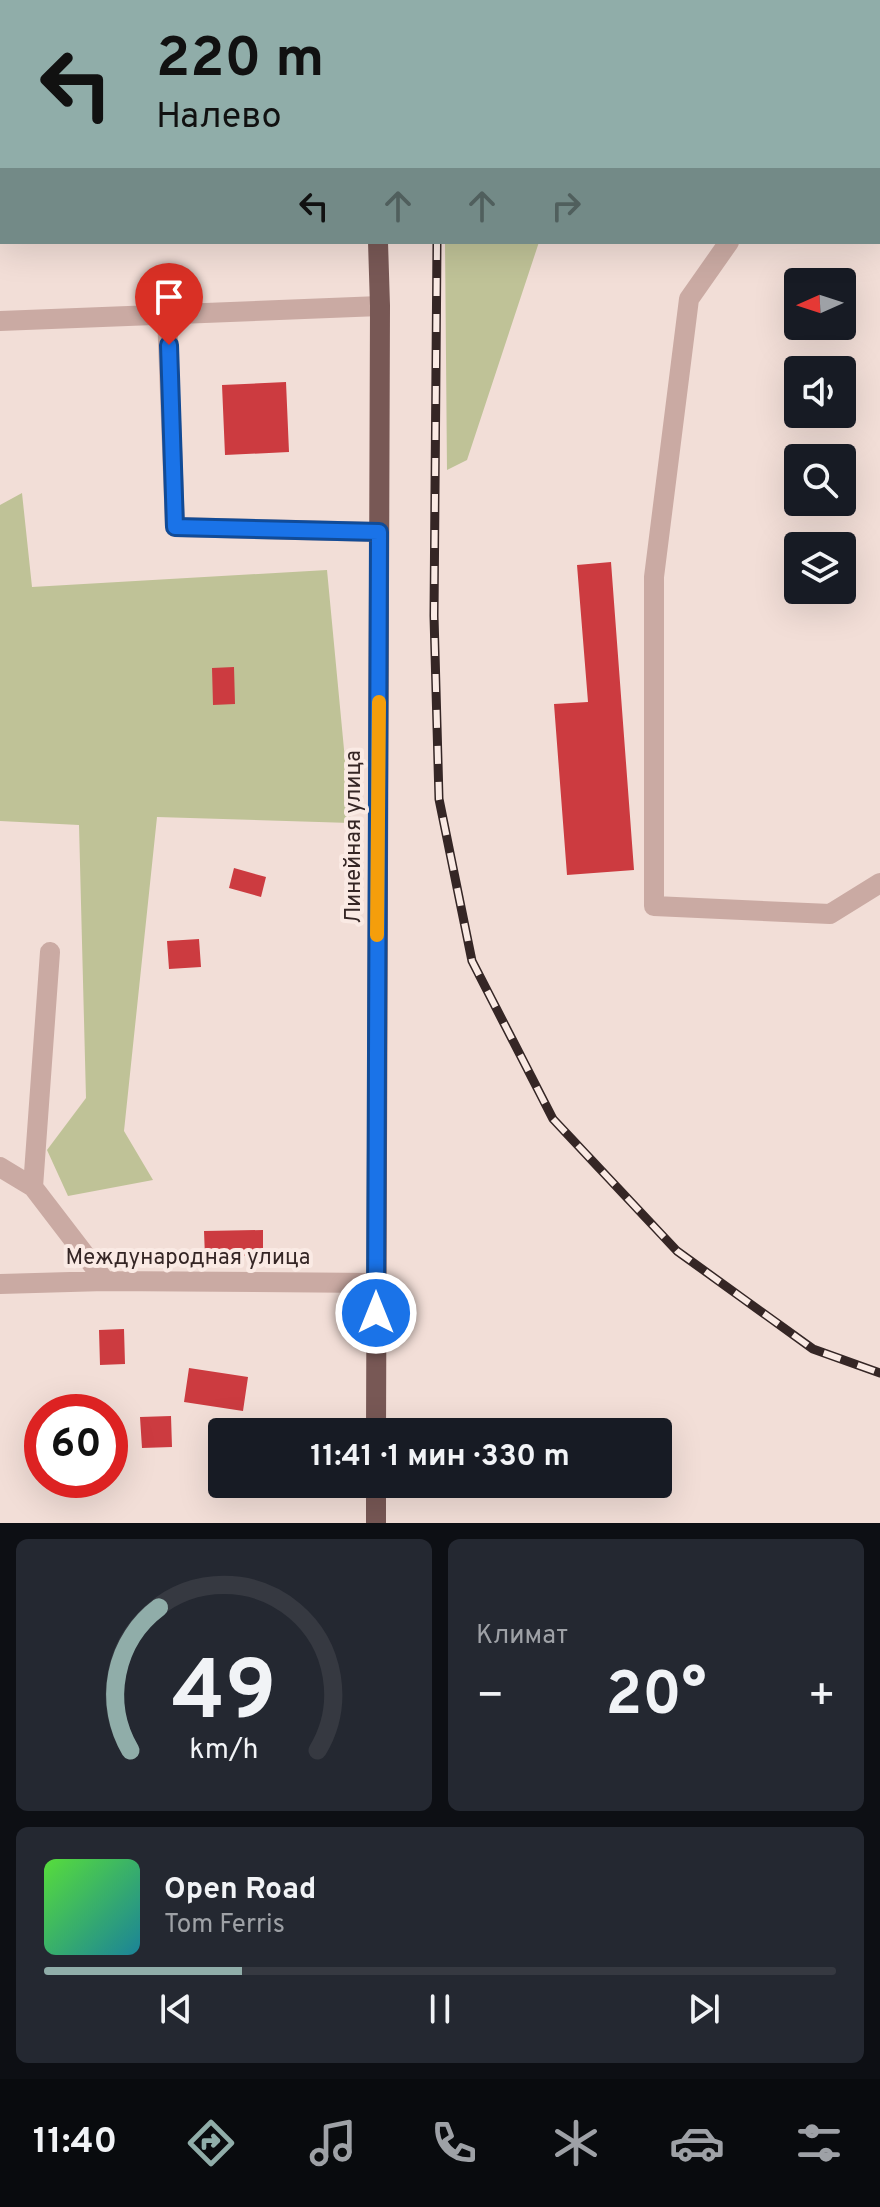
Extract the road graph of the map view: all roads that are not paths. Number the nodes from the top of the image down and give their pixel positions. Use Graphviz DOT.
graph roads {
  1 [pos="378,244"];
  2 [pos="728,244"];
  3 [pos="380,306"];
  4 [pos="167,314"];
  5 [pos="0,321"];
  6 [pos="379,532"];
  7 [pos="880,883"];
  8 [pos="50,952"];
  9 [pos="0,1167"];
  10 [pos="33,1187"];
  11 [pos="105,1281"];
  12 [pos="376,1283"];
  13 [pos="0,1284"];
  14 [pos="376,1418"];
  15 [pos="376,1498"];
  16 [pos="376,1523"];
  1 -- 3 [label="main road, Линейная улица"];
  2 -- 7 [label="street"];
  3 -- 4 [label="street"];
  3 -- 6 [label="main road, Линейная улица"];
  4 -- 5 [label="street"];
  4 -- 6 [label="street"];
  6 -- 12 [label="main road, Линейная улица"];
  8 -- 10 [label="street"];
  9 -- 10 [label="street"];
  10 -- 11 [label="street"];
  11 -- 12 [label="street, Международная улица"];
  11 -- 13 [label="street, Международная улица"];
  12 -- 14 [label="main road, Линейная улица"];
  15 -- 16 [label="main road"];
}
